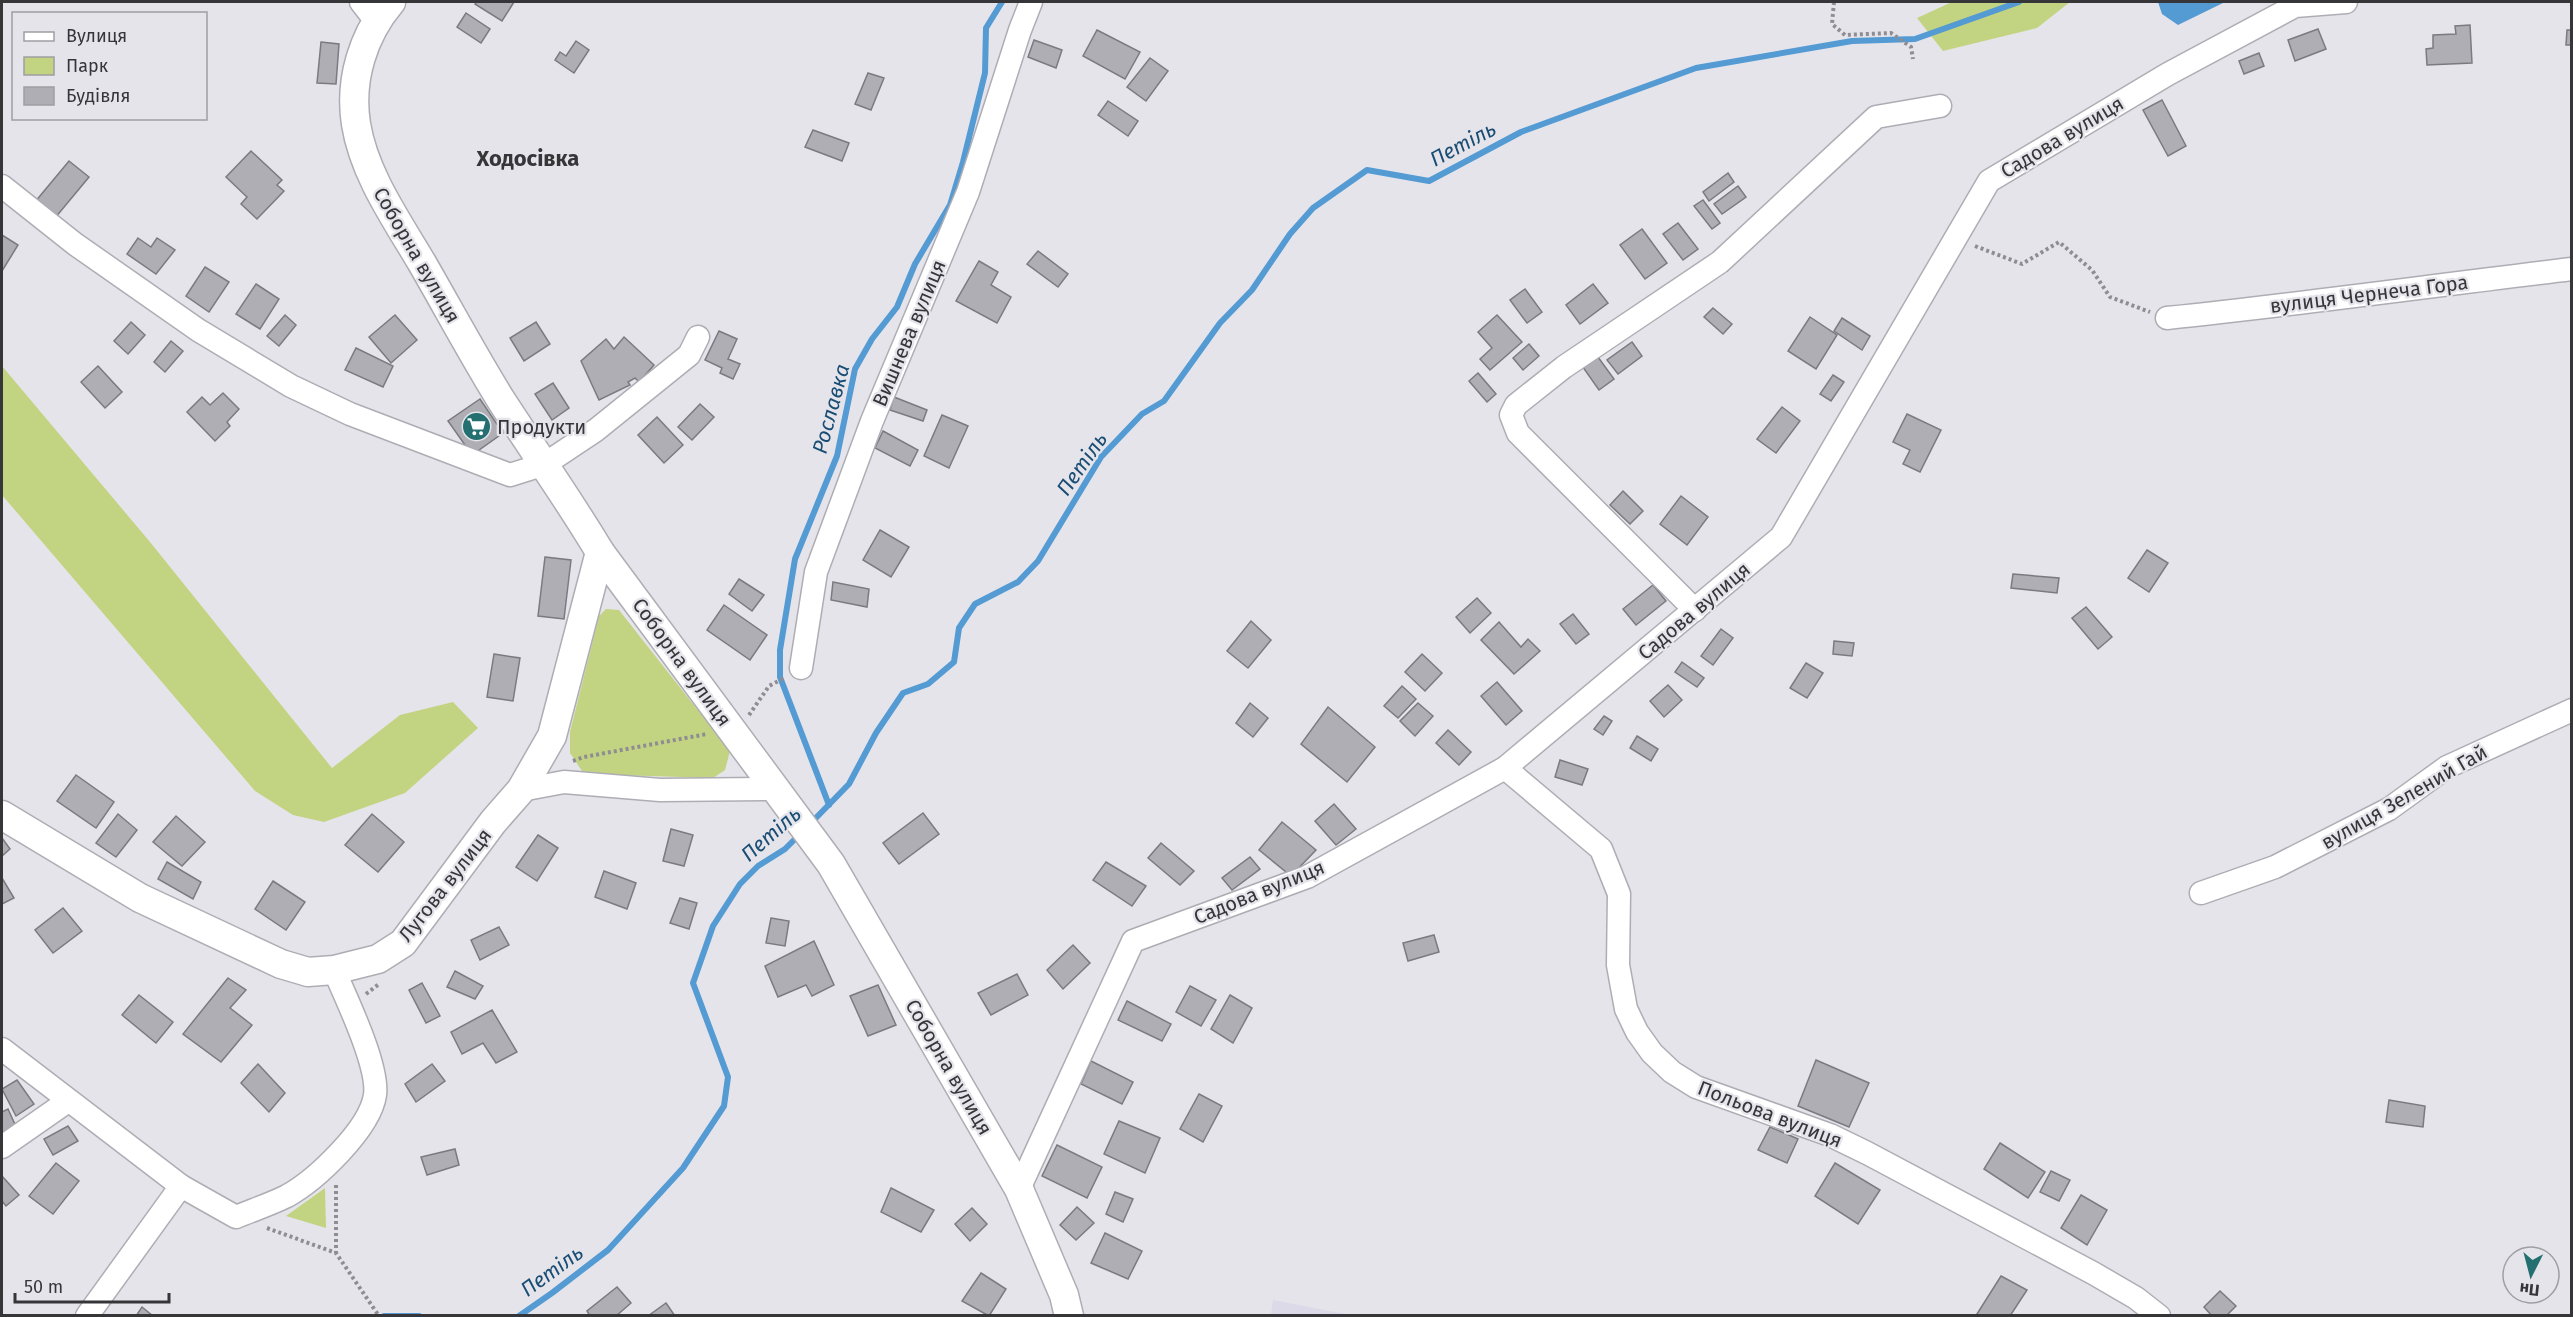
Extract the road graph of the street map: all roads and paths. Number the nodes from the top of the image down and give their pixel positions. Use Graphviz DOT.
graph roads {
  1 [pos="1031,2"];
  2 [pos="1833,2"];
  3 [pos="2346,2"];
  4 [pos="376,8"];
  5 [pos="1913,58"];
  6 [pos="1940,106"];
  7 [pos="2,186"];
  8 [pos="1954,238"];
  9 [pos="2571,269"];
  10 [pos="2167,318"];
  11 [pos="698,337"];
  12 [pos="545,464"];
  13 [pos="600,552"];
  14 [pos="1695,610"];
  15 [pos="801,668"];
  16 [pos="769,686"];
  17 [pos="2571,710"];
  18 [pos="729,726"];
  19 [pos="1505,768"];
  20 [pos="564,782"];
  21 [pos="521,790"];
  22 [pos="780,795"];
  23 [pos="2,815"];
  24 [pos="2202,893"];
  25 [pos="334,970"];
  26 [pos="379,983"];
  27 [pos="347,1000"];
  28 [pos="2,1049"];
  29 [pos="68,1101"];
  30 [pos="2,1147"];
  31 [pos="334,1158"];
  32 [pos="181,1186"];
  33 [pos="1019,1190"];
  34 [pos="236,1217"];
  35 [pos="336,1253"];
  36 [pos="87,1316"];
  37 [pos="379,1316"];
  38 [pos="1069,1316"];
  39 [pos="2159,1316"];
  1 -- 15 [label="street, Вишнева вулиця"];
  2 -- 5 [label="path"];
  3 -- 8 [label="street, Садова вулиця"];
  4 -- 12 [label="street, Соборна вулиця"];
  6 -- 14 [label="street"];
  7 -- 12 [label="street"];
  8 -- 10 [label="path"];
  8 -- 14 [label="street, Садова вулиця"];
  9 -- 10 [label="street, вулиця Чернеча Гора"];
  11 -- 12 [label="street"];
  12 -- 13 [label="street, Соборна вулиця"];
  13 -- 18 [label="street, Соборна вулиця"];
  13 -- 21 [label="street, Лугова вулиця"];
  14 -- 19 [label="street, Садова вулиця"];
  16 -- 18 [label="path"];
  17 -- 24 [label="street, вулиця Зелений Гай"];
  18 -- 20 [label="path"];
  18 -- 22 [label="street, Соборна вулиця"];
  19 -- 33 [label="street, Садова вулиця"];
  19 -- 39 [label="street, Польова вулиця"];
  20 -- 21 [label="street"];
  20 -- 22 [label="street"];
  21 -- 25 [label="street, Лугова вулиця"];
  22 -- 33 [label="street, Соборна вулиця"];
  23 -- 25 [label="street, Лугова вулиця"];
  25 -- 27 [label="street"];
  26 -- 27 [label="path"];
  27 -- 31 [label="street"];
  28 -- 29 [label="street"];
  29 -- 30 [label="street"];
  29 -- 32 [label="street"];
  31 -- 34 [label="street"];
  31 -- 35 [label="path"];
  32 -- 34 [label="street"];
  32 -- 36 [label="street"];
  33 -- 38 [label="street, Соборна вулиця"];
  34 -- 35 [label="path"];
  35 -- 37 [label="path"];
}
